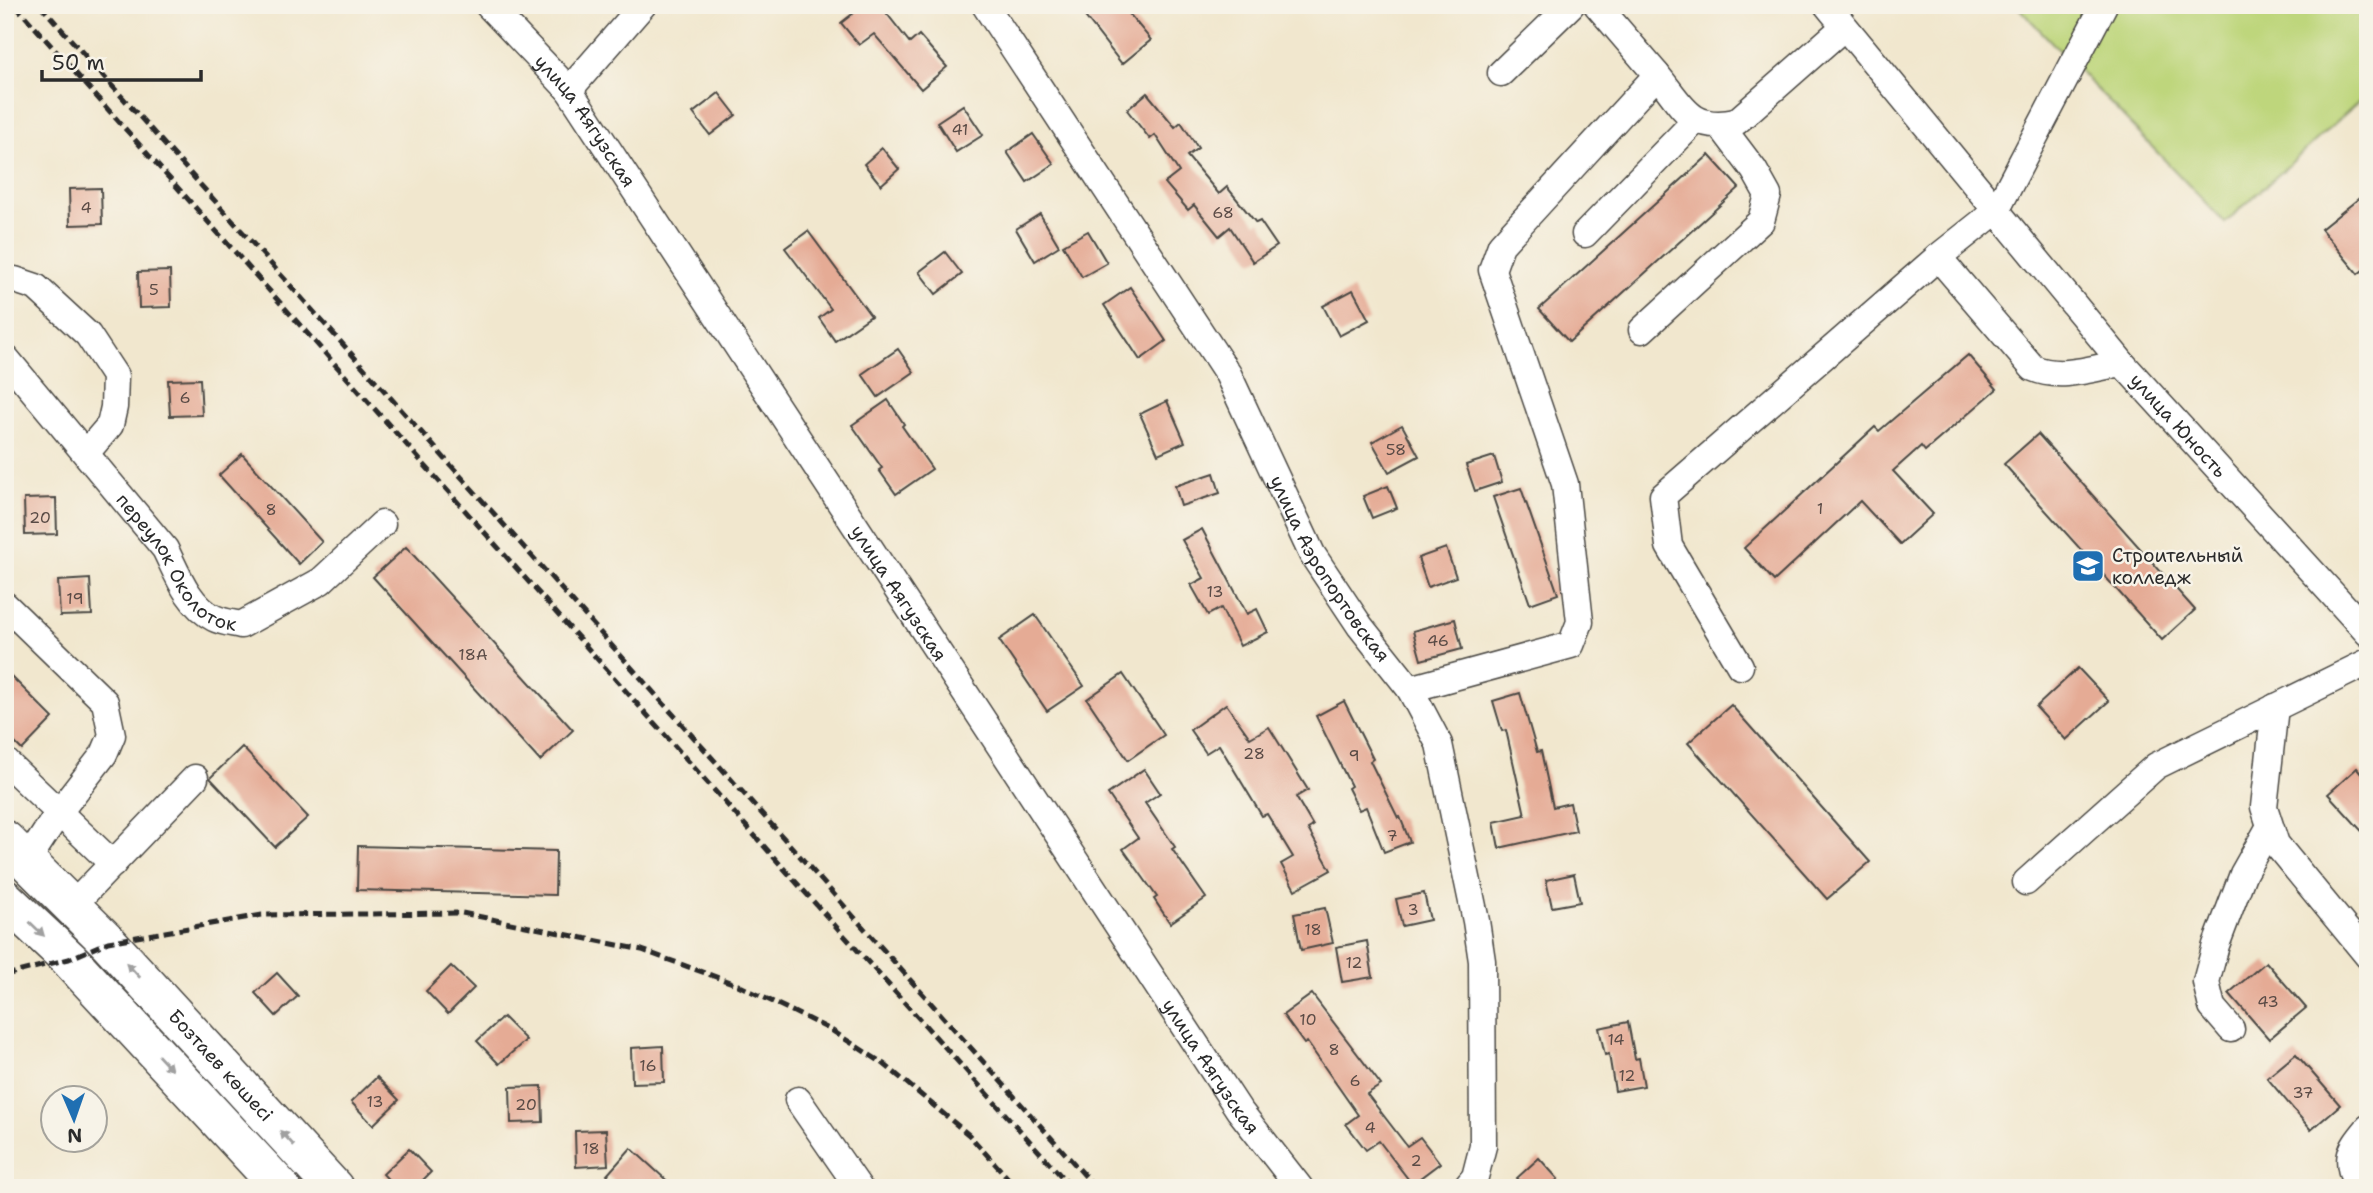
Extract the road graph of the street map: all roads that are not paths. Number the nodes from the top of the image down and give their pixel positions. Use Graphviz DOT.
graph roads {
  1 [pos="488,5"];
  2 [pos="643,5"];
  3 [pos="985,5"];
  4 [pos="1571,5"];
  5 [pos="1597,5"];
  6 [pos="1827,5"];
  7 [pos="2104,5"];
  8 [pos="1844,27"];
  9 [pos="1501,74"];
  10 [pos="1657,75"];
  11 [pos="569,90"];
  12 [pos="1708,123"];
  13 [pos="1996,211"];
  14 [pos="1585,234"];
  15 [pos="1938,257"];
  16 [pos="5,281"];
  17 [pos="1642,330"];
  18 [pos="5,357"];
  19 [pos="2122,363"];
  20 [pos="86,453"];
  21 [pos="382,524"];
  22 [pos="5,605"];
  23 [pos="2368,633"];
  24 [pos="2368,662"];
  25 [pos="1740,666"];
  26 [pos="1410,689"];
  27 [pos="2276,707"];
  28 [pos="5,761"];
  29 [pos="195,779"];
  30 [pos="59,812"];
  31 [pos="2269,828"];
  32 [pos="16,851"];
  33 [pos="113,864"];
  34 [pos="2026,882"];
  35 [pos="5,899"];
  36 [pos="72,906"];
  37 [pos="2368,956"];
  38 [pos="2231,1029"];
  39 [pos="798,1100"];
  40 [pos="2368,1128"];
  41 [pos="281,1188"];
  42 [pos="334,1188"];
  43 [pos="859,1188"];
  44 [pos="1300,1188"];
  45 [pos="1466,1188"];
  46 [pos="2358,1188"];
  1 -- 11 [label="street, улица Аягузская"];
  2 -- 11 [label="street"];
  3 -- 26 [label="street, улица Аэропортовская"];
  4 -- 9 [label="street"];
  5 -- 10 [label="street"];
  6 -- 8 [label="street, улица Юность"];
  7 -- 13 [label="street"];
  8 -- 12 [label="street"];
  8 -- 13 [label="street, улица Юность"];
  10 -- 12 [label="street"];
  10 -- 26 [label="street"];
  11 -- 44 [label="street, улица Аягузская"];
  12 -- 14 [label="street"];
  12 -- 17 [label="street"];
  13 -- 15 [label="street"];
  13 -- 19 [label="street, улица Юность"];
  15 -- 19 [label="street"];
  15 -- 25 [label="street"];
  16 -- 20 [label="street"];
  18 -- 20 [label="street, переулок Околоток"];
  19 -- 23 [label="street, улица Юность"];
  20 -- 21 [label="street, переулок Околоток"];
  22 -- 30 [label="street"];
  24 -- 27 [label="street"];
  26 -- 45 [label="street, улица Аэропортовская"];
  27 -- 31 [label="street"];
  27 -- 34 [label="street"];
  28 -- 30 [label="street"];
  29 -- 33 [label="street"];
  30 -- 32 [label="street"];
  30 -- 33 [label="street"];
  31 -- 37 [label="street"];
  31 -- 38 [label="street"];
  32 -- 36 [label="highway, Бозтаев көшесі"];
  33 -- 36 [label="street"];
  35 -- 41 [label="highway, Бозтаев көшесі, one-way"];
  42 -- 36 [label="highway, Бозтаев көшесі, one-way"];
  39 -- 43 [label="street"];
  40 -- 46 [label="street"];
}
